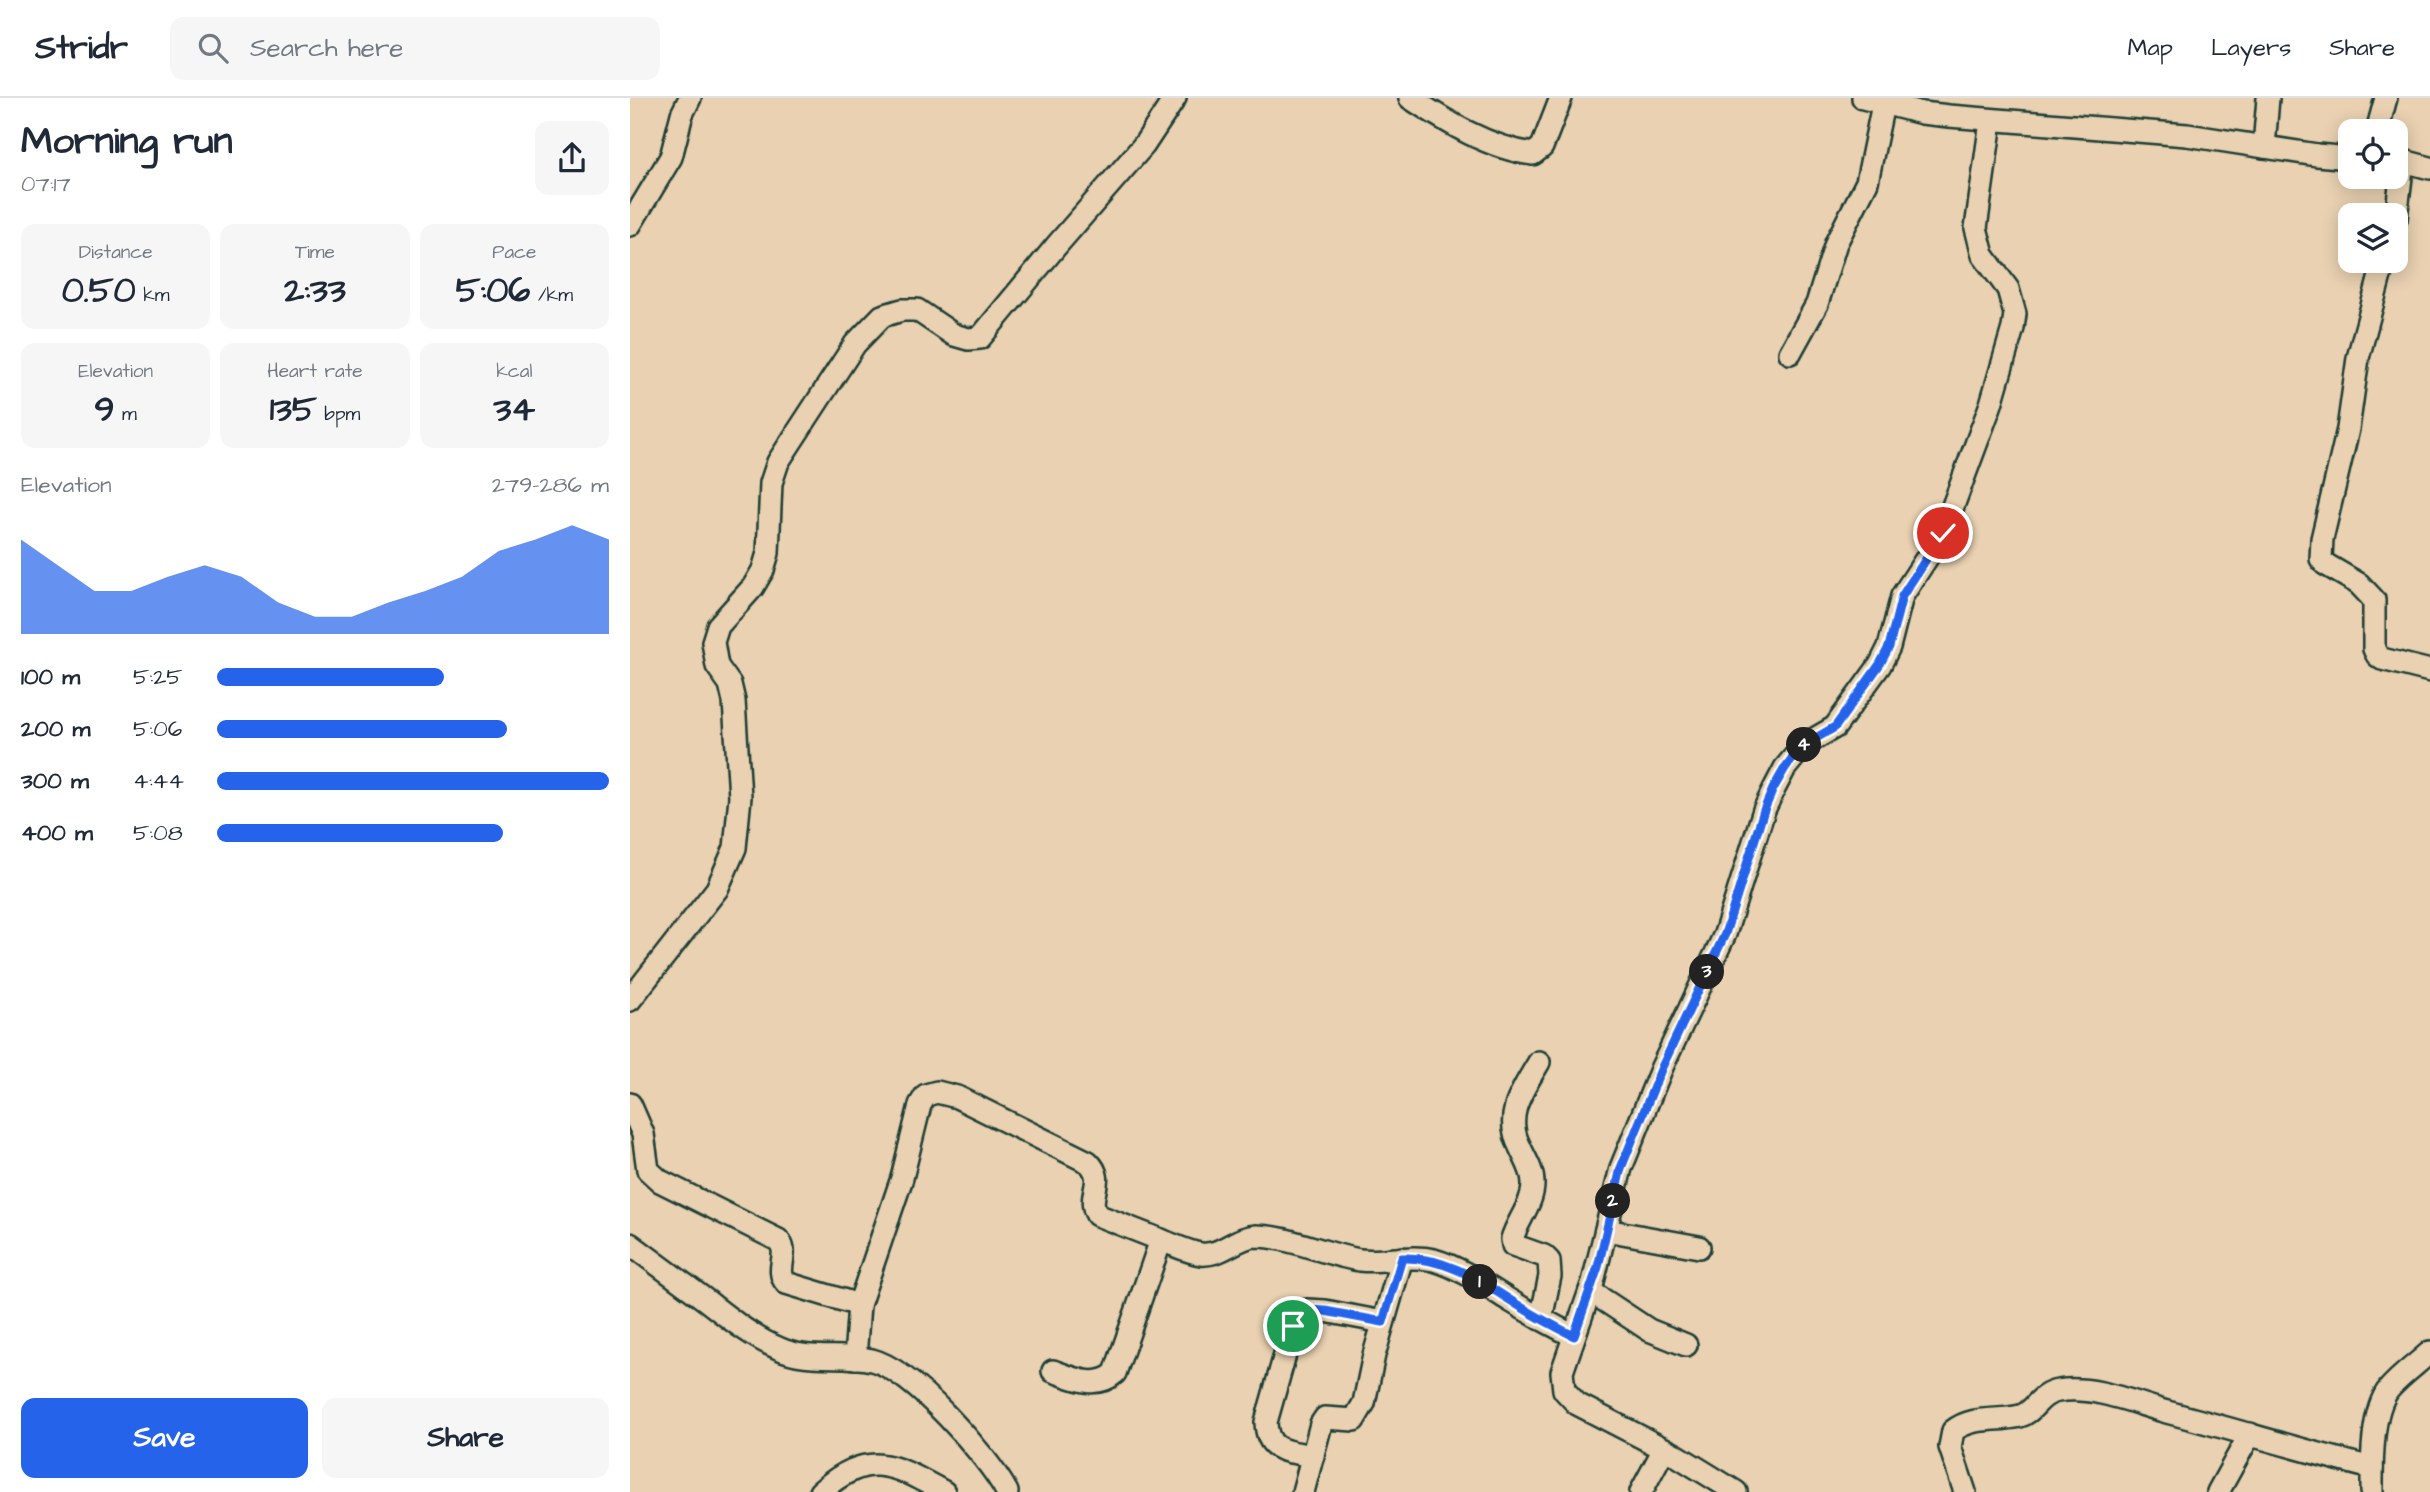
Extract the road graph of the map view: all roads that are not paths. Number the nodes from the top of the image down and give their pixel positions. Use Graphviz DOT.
graph roads {
  1 [pos="690,98"];
  2 [pos="1175,98"];
  3 [pos="1410,98"];
  4 [pos="1561,98"];
  5 [pos="2268,98"];
  6 [pos="2386,98"];
  7 [pos="1888,102"];
  8 [pos="2380,119"];
  9 [pos="1991,121"];
  10 [pos="2264,147"];
  11 [pos="2338,156"];
  12 [pos="2408,162"];
  13 [pos="2430,168"];
  14 [pos="630,225"];
  15 [pos="2381,273"];
  16 [pos="1790,353"];
  17 [pos="2430,671"];
  18 [pos="630,1000"];
  19 [pos="1539,1062"];
  20 [pos="630,1104"];
  21 [pos="1606,1230"];
  22 [pos="1160,1240"];
  23 [pos="630,1244"];
  24 [pos="1699,1247"];
  25 [pos="1402,1258"];
  26 [pos="1590,1291"];
  27 [pos="859,1304"];
  28 [pos="1541,1319"];
  29 [pos="1383,1322"];
  30 [pos="1574,1336"];
  31 [pos="1686,1345"];
  32 [pos="2430,1352"];
  33 [pos="855,1358"];
  34 [pos="1053,1371"];
  35 [pos="2250,1434"];
  36 [pos="1664,1449"];
  37 [pos="1312,1456"];
  38 [pos="2372,1468"];
  39 [pos="820,1492"];
  40 [pos="944,1492"];
  41 [pos="1007,1492"];
  42 [pos="1303,1492"];
  43 [pos="1641,1492"];
  44 [pos="1736,1492"];
  45 [pos="1965,1492"];
  46 [pos="2218,1492"];
  47 [pos="2372,1492"];
  1 -- 14 [label="street"];
  2 -- 18 [label="street"];
  3 -- 4 [label="street"];
  5 -- 10 [label="street"];
  6 -- 8 [label="street"];
  7 -- 9 [label="street"];
  7 -- 16 [label="street"];
  9 -- 10 [label="street"];
  9 -- 21 [label="street"];
  10 -- 11 [label="street"];
  12 -- 13 [label="street"];
  15 -- 17 [label="street"];
  19 -- 28 [label="street"];
  20 -- 27 [label="street"];
  21 -- 24 [label="street"];
  21 -- 26 [label="street"];
  22 -- 25 [label="street"];
  22 -- 27 [label="street"];
  22 -- 34 [label="street"];
  23 -- 33 [label="street"];
  25 -- 28 [label="street"];
  25 -- 29 [label="street"];
  26 -- 30 [label="street"];
  26 -- 31 [label="street"];
  27 -- 33 [label="street"];
  28 -- 30 [label="street"];
  29 -- 37 [label="street"];
  29 -- 37 [label="street"];
  30 -- 36 [label="street"];
  32 -- 38 [label="street"];
  33 -- 41 [label="street"];
  35 -- 38 [label="street"];
  35 -- 45 [label="street"];
  35 -- 46 [label="street"];
  36 -- 43 [label="street"];
  36 -- 44 [label="street"];
  37 -- 42 [label="street"];
  38 -- 47 [label="street"];
  39 -- 40 [label="street"];
}
